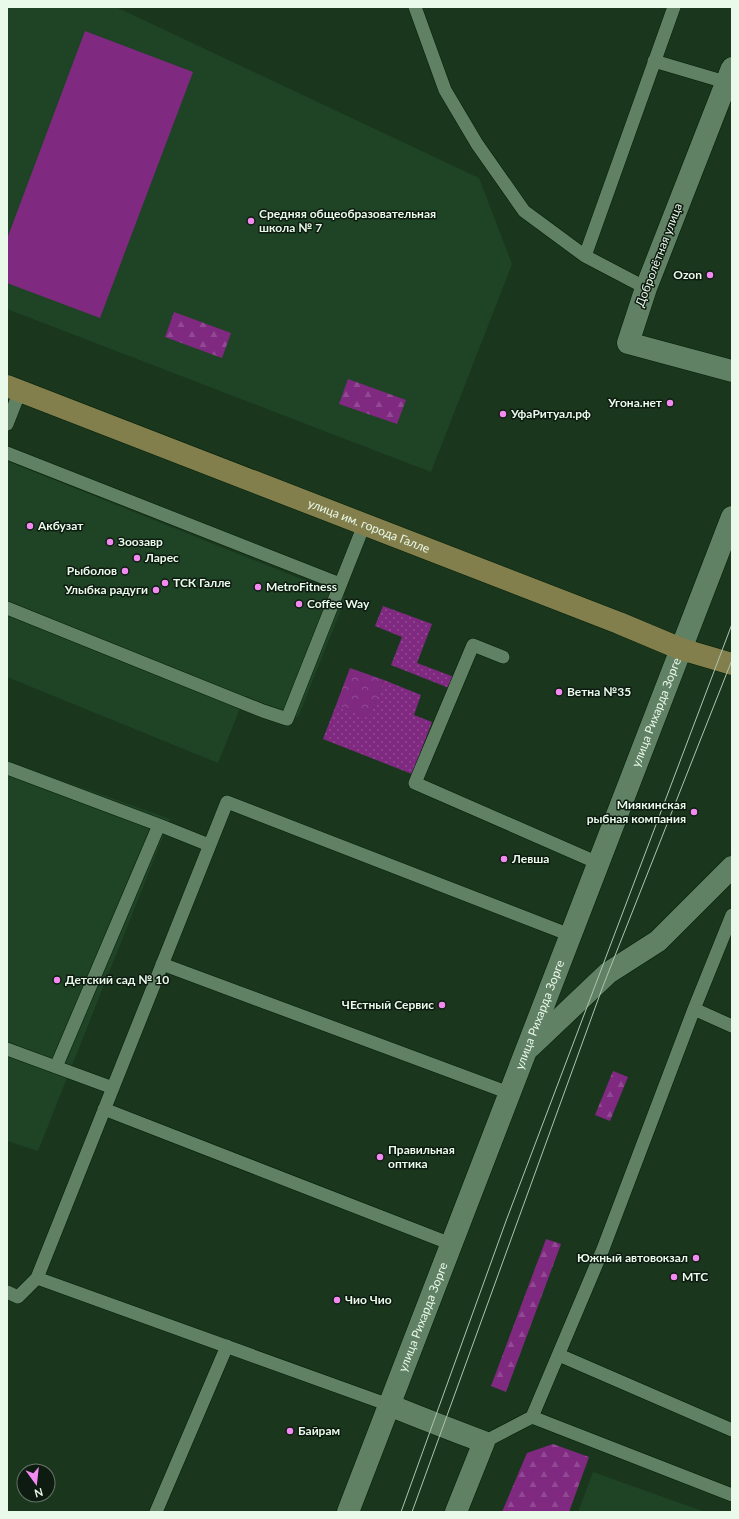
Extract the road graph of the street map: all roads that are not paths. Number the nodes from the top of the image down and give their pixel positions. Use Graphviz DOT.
graph roads {
  1 [pos="414,7"];
  2 [pos="674,7"];
  3 [pos="654,61"];
  4 [pos="730,78"];
  5 [pos="585,256"];
  6 [pos="646,288"];
  7 [pos="732,371"];
  8 [pos="14,389"];
  9 [pos="7,424"];
  10 [pos="7,453"];
  11 [pos="732,517"];
  12 [pos="364,525"];
  13 [pos="340,584"];
  14 [pos="7,608"];
  15 [pos="681,649"];
  16 [pos="503,657"];
  17 [pos="732,664"];
  18 [pos="7,768"];
  19 [pos="159,825"];
  20 [pos="209,845"];
  21 [pos="598,863"];
  22 [pos="732,867"];
  23 [pos="732,915"];
  24 [pos="570,935"];
  25 [pos="162,964"];
  26 [pos="694,1009"];
  27 [pos="732,1026"];
  28 [pos="7,1049"];
  29 [pos="526,1050"];
  30 [pos="56,1067"];
  31 [pos="113,1088"];
  32 [pos="509,1093"];
  33 [pos="104,1109"];
  34 [pos="451,1244"];
  35 [pos="37,1278"];
  36 [pos="7,1292"];
  37 [pos="227,1346"];
  38 [pos="559,1355"];
  39 [pos="389,1405"];
  40 [pos="532,1417"];
  41 [pos="732,1430"];
  42 [pos="484,1442"];
  43 [pos="732,1495"];
  44 [pos="156,1512"];
  45 [pos="348,1512"];
  46 [pos="456,1512"];
  1 -- 5 [label="lane"];
  2 -- 3 [label="lane"];
  3 -- 4 [label="lane"];
  3 -- 5 [label="lane"];
  4 -- 6 [label="main road, Добролётная улица"];
  5 -- 6 [label="lane"];
  6 -- 7 [label="main road, Добролётная улица"];
  8 -- 9 [label="lane"];
  8 -- 12 [label="main road, улица им. города Галле"];
  10 -- 13 [label="lane"];
  11 -- 15 [label="main road, улица Рихарда Зорге"];
  12 -- 13 [label="lane"];
  12 -- 15 [label="main road, улица им. города Галле"];
  13 -- 14 [label="lane"];
  15 -- 17 [label="main road, улица им. города Галле"];
  15 -- 21 [label="main road, улица Рихарда Зорге"];
  16 -- 21 [label="lane"];
  18 -- 19 [label="lane"];
  19 -- 20 [label="lane"];
  19 -- 30 [label="lane"];
  20 -- 24 [label="lane"];
  20 -- 25 [label="lane"];
  21 -- 24 [label="main road, улица Рихарда Зорге"];
  22 -- 29 [label="main road"];
  23 -- 26 [label="lane"];
  24 -- 29 [label="main road, улица Рихарда Зорге"];
  25 -- 31 [label="lane"];
  25 -- 32 [label="lane"];
  26 -- 27 [label="lane"];
  26 -- 38 [label="lane"];
  28 -- 30 [label="lane"];
  29 -- 32 [label="main road, улица Рихарда Зорге"];
  30 -- 31 [label="lane"];
  31 -- 33 [label="lane"];
  32 -- 34 [label="main road, улица Рихарда Зорге"];
  33 -- 34 [label="lane"];
  33 -- 35 [label="lane"];
  34 -- 39 [label="main road, улица Рихарда Зорге"];
  35 -- 36 [label="lane"];
  35 -- 37 [label="lane"];
  37 -- 39 [label="lane"];
  37 -- 44 [label="lane"];
  38 -- 40 [label="lane"];
  38 -- 41 [label="lane"];
  39 -- 42 [label="main road"];
  39 -- 45 [label="main road, улица Рихарда Зорге"];
  40 -- 42 [label="lane"];
  40 -- 43 [label="lane"];
  42 -- 46 [label="main road"];
}
